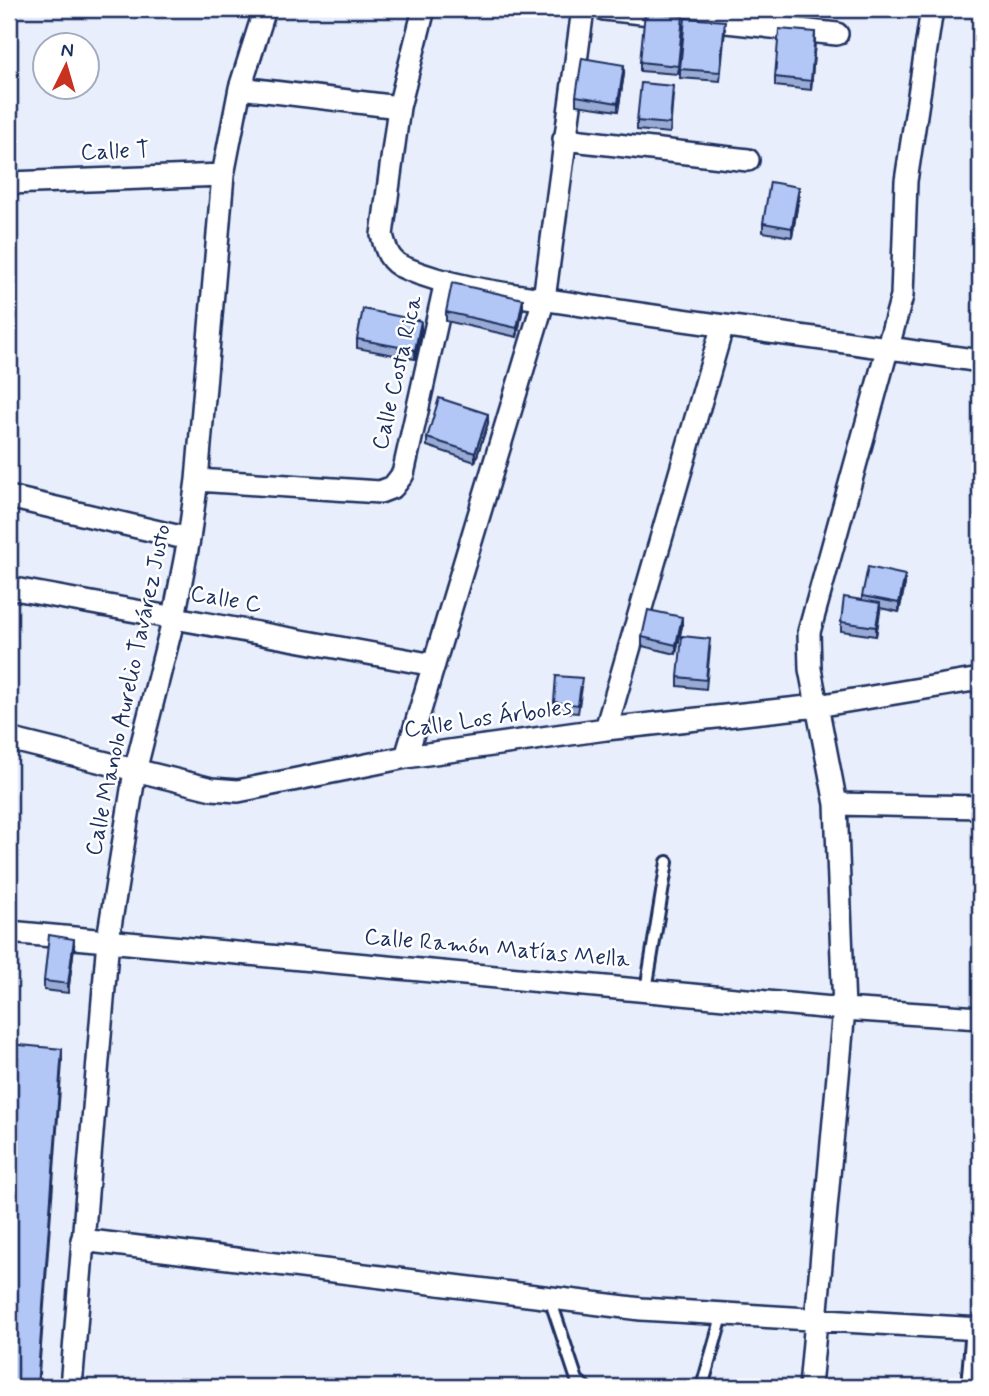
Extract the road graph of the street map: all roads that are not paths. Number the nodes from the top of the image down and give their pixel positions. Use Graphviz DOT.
graph roads {
  1 [pos="265,9"];
  2 [pos="424,9"];
  3 [pos="583,9"];
  4 [pos="604,9"];
  5 [pos="932,9"];
  6 [pos="838,34"];
  7 [pos="240,88"];
  8 [pos="399,107"];
  9 [pos="564,139"];
  10 [pos="748,160"];
  11 [pos="223,175"];
  12 [pos="9,183"];
  13 [pos="446,281"];
  14 [pos="544,299"];
  15 [pos="722,328"];
  16 [pos="886,347"];
  17 [pos="980,361"];
  18 [pos="197,480"];
  19 [pos="9,497"];
  20 [pos="189,539"];
  21 [pos="9,588"];
  22 [pos="174,617"];
  23 [pos="434,665"];
  24 [pos="980,680"];
  25 [pos="817,706"];
  26 [pos="606,729"];
  27 [pos="9,739"];
  28 [pos="406,757"];
  29 [pos="135,771"];
  30 [pos="835,804"];
  31 [pos="980,807"];
  32 [pos="667,862"];
  33 [pos="9,932"];
  34 [pos="108,939"];
  35 [pos="646,990"];
  36 [pos="844,1009"];
  37 [pos="980,1018"];
  38 [pos="82,1240"];
  39 [pos="550,1299"];
  40 [pos="723,1313"];
  41 [pos="816,1317"];
  42 [pos="976,1328"];
  43 [pos="71,1387"];
  44 [pos="586,1387"];
  45 [pos="702,1387"];
  46 [pos="810,1387"];
  47 [pos="967,1387"];
  1 -- 7 [label="street, Calle Manolo Aurelio Tavárez Justo"];
  2 -- 8 [label="street"];
  3 -- 9 [label="street"];
  4 -- 6 [label="street"];
  5 -- 16 [label="street"];
  7 -- 8 [label="street"];
  7 -- 11 [label="street, Calle Manolo Aurelio Tavárez Justo"];
  8 -- 13 [label="street"];
  9 -- 10 [label="street"];
  9 -- 14 [label="street"];
  11 -- 12 [label="street, Calle T"];
  11 -- 18 [label="street, Calle Manolo Aurelio Tavárez Justo"];
  13 -- 14 [label="street"];
  13 -- 18 [label="street, Calle Costa Rica"];
  14 -- 15 [label="street"];
  14 -- 23 [label="street"];
  15 -- 16 [label="street"];
  15 -- 26 [label="street"];
  16 -- 17 [label="street"];
  16 -- 25 [label="street"];
  18 -- 20 [label="street, Calle Manolo Aurelio Tavárez Justo"];
  19 -- 20 [label="street"];
  20 -- 22 [label="street, Calle Manolo Aurelio Tavárez Justo"];
  21 -- 22 [label="street, Calle C"];
  22 -- 23 [label="street, Calle C"];
  22 -- 29 [label="street, Calle Manolo Aurelio Tavárez Justo"];
  23 -- 28 [label="street"];
  24 -- 25 [label="street, Calle Los Árboles"];
  25 -- 26 [label="street, Calle Los Árboles"];
  25 -- 30 [label="street"];
  26 -- 28 [label="street, Calle Los Árboles"];
  27 -- 29 [label="street, Calle Los Árboles"];
  28 -- 29 [label="street, Calle Los Árboles"];
  29 -- 34 [label="street, Calle Manolo Aurelio Tavárez Justo"];
  30 -- 31 [label="street"];
  30 -- 36 [label="street"];
  32 -- 35 [label="lane"];
  33 -- 34 [label="street, Calle Ramón Matías Mella"];
  34 -- 35 [label="street, Calle Ramón Matías Mella"];
  34 -- 38 [label="street, Calle Manolo Aurelio Tavárez Justo"];
  35 -- 36 [label="street, Calle Ramón Matías Mella"];
  36 -- 37 [label="street, Calle Ramón Matías Mella"];
  36 -- 41 [label="street"];
  38 -- 39 [label="street"];
  38 -- 43 [label="street, Calle Manolo Aurelio Tavárez Justo"];
  39 -- 40 [label="street"];
  39 -- 44 [label="lane"];
  40 -- 41 [label="street"];
  40 -- 45 [label="lane"];
  41 -- 42 [label="street"];
  41 -- 46 [label="street"];
  42 -- 47 [label="lane"];
}
